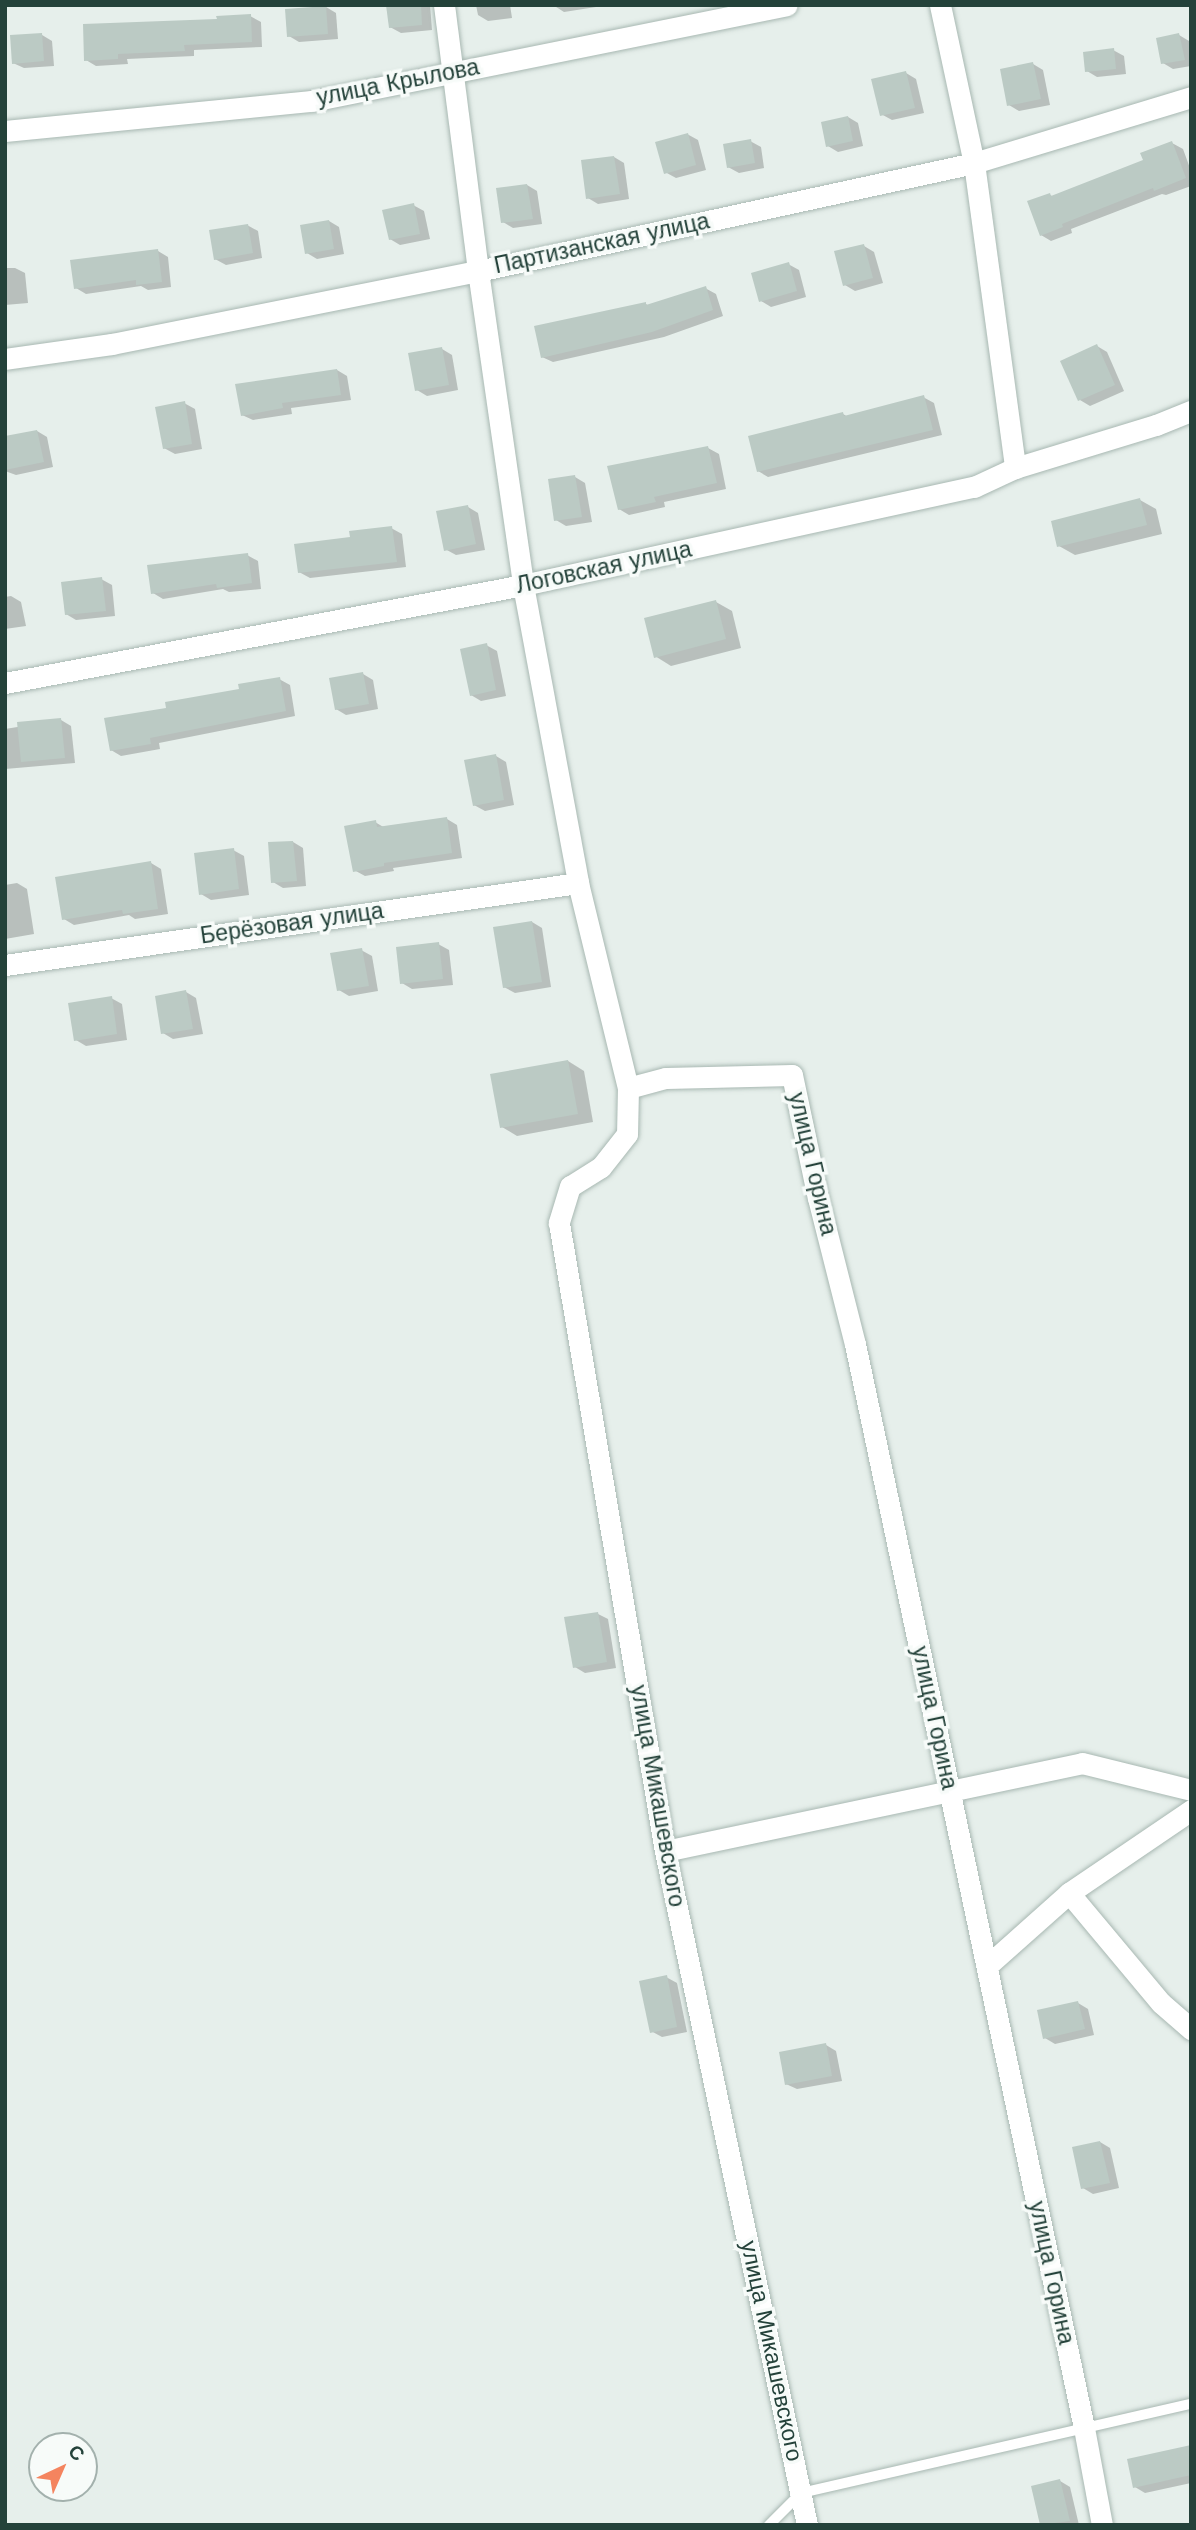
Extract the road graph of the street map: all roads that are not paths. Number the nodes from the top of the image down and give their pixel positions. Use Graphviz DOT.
graph roads {
  1 [pos="444,5"];
  2 [pos="786,5"];
  3 [pos="940,5"];
  4 [pos="451,72"];
  5 [pos="1191,97"];
  6 [pos="5,131"];
  7 [pos="974,163"];
  8 [pos="478,271"];
  9 [pos="5,359"];
  10 [pos="1191,411"];
  11 [pos="1015,468"];
  12 [pos="523,585"];
  13 [pos="5,682"];
  14 [pos="579,883"];
  15 [pos="5,965"];
  16 [pos="628,1088"];
  17 [pos="1191,1790"];
  18 [pos="949,1791"];
  19 [pos="1191,1810"];
  20 [pos="665,1852"];
  21 [pos="1069,1894"];
  22 [pos="987,1966"];
  23 [pos="1191,2029"];
  24 [pos="1191,2403"];
  25 [pos="1084,2428"];
  26 [pos="801,2493"];
  27 [pos="769,2525"];
  28 [pos="807,2525"];
  29 [pos="1102,2525"];
  1 -- 4 [label="street, улица Микашевского"];
  2 -- 4 [label="street, улица Крылова"];
  3 -- 7 [label="street"];
  4 -- 6 [label="street, улица Крылова"];
  4 -- 8 [label="street, улица Микашевского"];
  5 -- 7 [label="street, Партизанская улица"];
  7 -- 8 [label="street, Партизанская улица"];
  7 -- 11 [label="street"];
  8 -- 9 [label="street, Партизанская улица"];
  8 -- 12 [label="street, улица Микашевского"];
  10 -- 11 [label="street, Логовская улица"];
  11 -- 12 [label="street, Логовская улица"];
  12 -- 13 [label="street, Логовская улица"];
  12 -- 14 [label="street, улица Микашевского"];
  14 -- 15 [label="street, Берёзовая улица"];
  14 -- 16 [label="street, улица Микашевского"];
  16 -- 18 [label="street, улица Горина"];
  16 -- 20 [label="street, улица Микашевского"];
  17 -- 18 [label="street"];
  18 -- 20 [label="street"];
  18 -- 22 [label="street, улица Горина"];
  19 -- 21 [label="street"];
  20 -- 26 [label="street, улица Микашевского"];
  21 -- 22 [label="street"];
  21 -- 23 [label="street"];
  22 -- 25 [label="street, улица Горина"];
  24 -- 25 [label="lane"];
  25 -- 26 [label="lane"];
  25 -- 29 [label="street, улица Горина"];
  26 -- 27 [label="lane"];
  26 -- 28 [label="street, улица Микашевского"];
}
